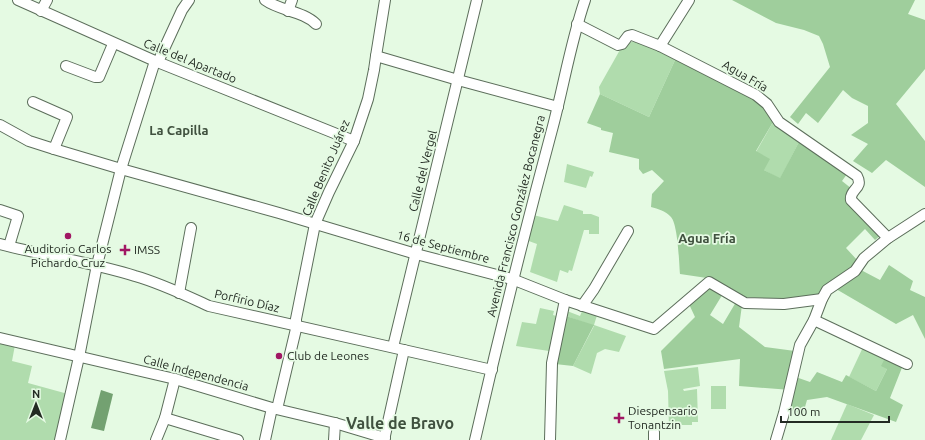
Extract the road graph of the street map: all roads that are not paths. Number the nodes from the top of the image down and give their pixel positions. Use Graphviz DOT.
graph roads {
  1 [pos="18,0"];
  2 [pos="47,0"];
  3 [pos="190,0"];
  4 [pos="265,0"];
  5 [pos="292,0"];
  6 [pos="385,0"];
  7 [pos="477,0"];
  8 [pos="585,0"];
  9 [pos="689,0"];
  10 [pos="41,11"];
  11 [pos="288,11"];
  12 [pos="316,24"];
  13 [pos="577,24"];
  14 [pos="113,44"];
  15 [pos="660,46"];
  16 [pos="376,56"];
  17 [pos="156,62"];
  18 [pos="66,66"];
  19 [pos="458,80"];
  20 [pos="33,102"];
  21 [pos="558,107"];
  22 [pos="0,125"];
  23 [pos="354,141"];
  24 [pos="54,149"];
  25 [pos="121,169"];
  26 [pos="0,210"];
  27 [pos="925,214"];
  28 [pos="316,224"];
  29 [pos="191,228"];
  30 [pos="628,231"];
  31 [pos="888,238"];
  32 [pos="5,245"];
  33 [pos="416,254"];
  34 [pos="98,265"];
  35 [pos="512,279"];
  36 [pos="179,293"];
  37 [pos="822,299"];
  38 [pos="565,300"];
  39 [pos="582,306"];
  40 [pos="814,320"];
  41 [pos="296,325"];
  42 [pos="0,338"];
  43 [pos="393,347"];
  44 [pos="404,350"];
  45 [pos="80,357"];
  46 [pos="906,364"];
  47 [pos="492,370"];
  48 [pos="175,379"];
  49 [pos="275,408"];
  50 [pos="165,418"];
  51 [pos="335,423"];
  52 [pos="384,439"];
  53 [pos="60,440"];
  54 [pos="156,440"];
  55 [pos="238,440"];
  56 [pos="265,440"];
  57 [pos="334,440"];
  58 [pos="475,440"];
  59 [pos="550,440"];
  60 [pos="776,440"];
  1 -- 10 [label="street, Calle del Apartado"];
  2 -- 10 [label="street"];
  3 -- 17 [label="street"];
  4 -- 11 [label="street"];
  5 -- 11 [label="street"];
  6 -- 16 [label="street, Calle Benito Juárez"];
  7 -- 19 [label="street, Calle del Vergel"];
  8 -- 13 [label="street, Avenida Francisco González Bocanegra"];
  9 -- 15 [label="street"];
  10 -- 14 [label="street, Calle del Apartado"];
  11 -- 12 [label="street"];
  13 -- 15 [label="street, Agua Fría"];
  13 -- 21 [label="street, Avenida Francisco González Bocanegra"];
  14 -- 17 [label="street, Calle del Apartado"];
  14 -- 18 [label="street"];
  15 -- 31 [label="street, Agua Fría"];
  16 -- 19 [label="street"];
  16 -- 23 [label="street, Calle Benito Juárez"];
  17 -- 23 [label="street, Calle del Apartado"];
  17 -- 25 [label="street"];
  19 -- 21 [label="street"];
  19 -- 33 [label="street, Calle del Vergel"];
  20 -- 24 [label="street"];
  21 -- 35 [label="street, Avenida Francisco González Bocanegra"];
  22 -- 24 [label="street, 16 de Septiembre"];
  23 -- 28 [label="street, Calle Benito Juárez"];
  24 -- 25 [label="street, 16 de Septiembre"];
  25 -- 28 [label="street, 16 de Septiembre"];
  25 -- 34 [label="street"];
  26 -- 32 [label="street"];
  27 -- 31 [label="street"];
  28 -- 33 [label="street, 16 de Septiembre"];
  28 -- 41 [label="street, Calle Benito Juárez"];
  29 -- 36 [label="street"];
  30 -- 39 [label="street"];
  31 -- 37 [label="street"];
  32 -- 34 [label="street, Porfirio Díaz"];
  33 -- 35 [label="street, 16 de Septiembre"];
  33 -- 43 [label="street, Calle del Vergel"];
  34 -- 36 [label="street, Porfirio Díaz"];
  34 -- 45 [label="street"];
  35 -- 38 [label="street, 16 de Septiembre"];
  35 -- 47 [label="street, Avenida Francisco González Bocanegra"];
  36 -- 41 [label="street, Porfirio Díaz"];
  37 -- 39 [label="street, 16 de Septiembre"];
  37 -- 40 [label="street"];
  38 -- 39 [label="street, 16 de Septiembre"];
  38 -- 59 [label="street"];
  40 -- 46 [label="street"];
  40 -- 60 [label="street"];
  41 -- 43 [label="street, Porfirio Díaz"];
  41 -- 49 [label="street, Calle Benito Juárez"];
  42 -- 45 [label="street, Calle Independencia"];
  43 -- 44 [label="street, Porfirio Díaz"];
  44 -- 47 [label="street, Porfirio Díaz"];
  44 -- 52 [label="street"];
  45 -- 48 [label="street, Calle Independencia"];
  45 -- 53 [label="street"];
  47 -- 58 [label="street, Avenida Francisco González Bocanegra"];
  48 -- 49 [label="street, Calle Independencia"];
  48 -- 50 [label="street"];
  49 -- 51 [label="street, Calle Independencia"];
  49 -- 56 [label="street, Calle Benito Juárez"];
  50 -- 54 [label="street"];
  50 -- 55 [label="street"];
  51 -- 52 [label="street, Calle Independencia"];
  51 -- 57 [label="street"];
}
